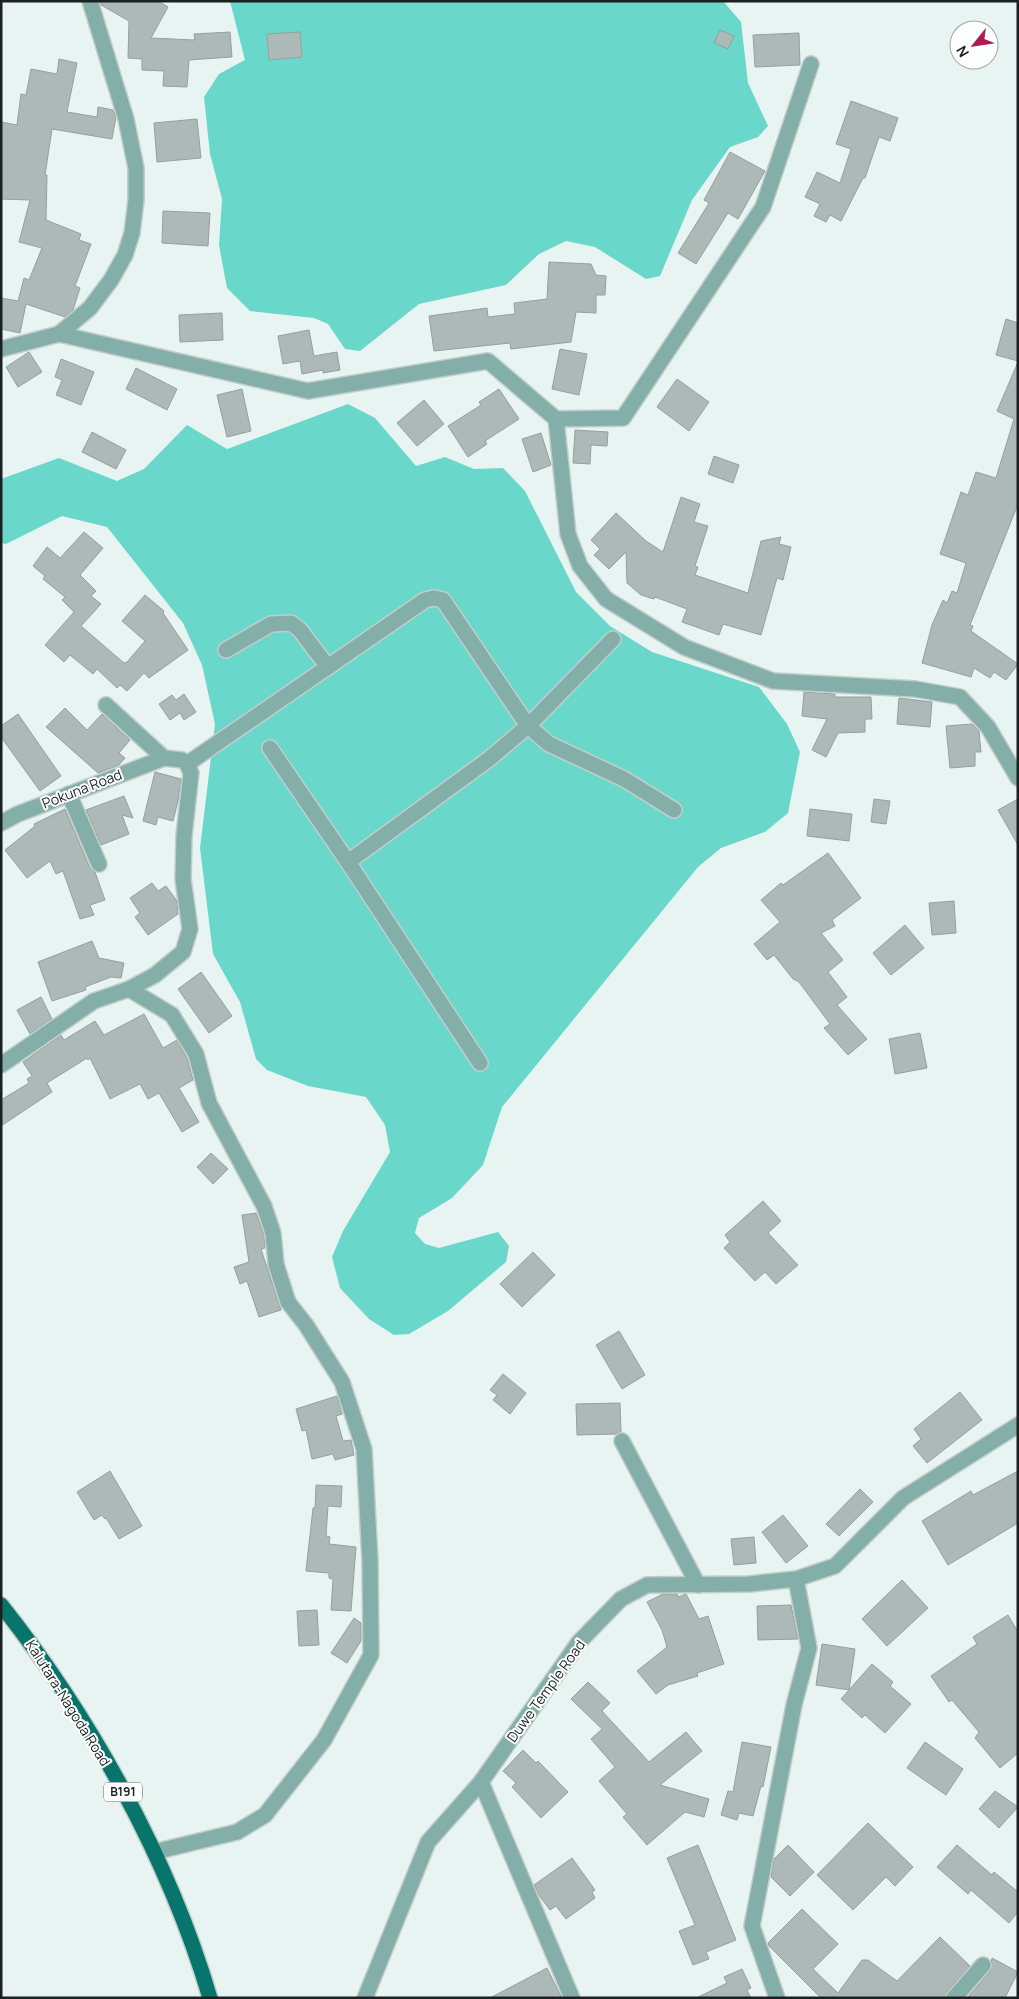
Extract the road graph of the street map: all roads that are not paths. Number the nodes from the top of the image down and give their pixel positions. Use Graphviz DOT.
graph roads {
  1 [pos="90,1"];
  2 [pos="811,64"];
  3 [pos="59,334"];
  4 [pos="1,349"];
  5 [pos="556,419"];
  6 [pos="613,639"];
  7 [pos="226,650"];
  8 [pos="328,667"];
  9 [pos="106,704"];
  10 [pos="528,726"];
  11 [pos="270,748"];
  12 [pos="164,758"];
  13 [pos="187,764"];
  14 [pos="1018,778"];
  15 [pos="68,794"];
  16 [pos="674,810"];
  17 [pos="1,823"];
  18 [pos="348,862"];
  19 [pos="100,864"];
  20 [pos="129,989"];
  21 [pos="480,1063"];
  22 [pos="1,1065"];
  23 [pos="1018,1425"];
  24 [pos="622,1441"];
  25 [pos="796,1579"];
  26 [pos="698,1585"];
  27 [pos="1,1605"];
  28 [pos="481,1782"];
  29 [pos="154,1852"];
  30 [pos="983,1965"];
  31 [pos="210,1998"];
  32 [pos="365,1998"];
  33 [pos="572,1998"];
  34 [pos="777,1998"];
  35 [pos="954,1998"];
  1 -- 3 [label="street"];
  2 -- 5 [label="street"];
  3 -- 4 [label="street"];
  3 -- 5 [label="street"];
  5 -- 14 [label="street"];
  6 -- 10 [label="street"];
  7 -- 8 [label="street"];
  8 -- 10 [label="street"];
  8 -- 13 [label="street"];
  9 -- 12 [label="street"];
  10 -- 16 [label="street"];
  10 -- 18 [label="street"];
  11 -- 18 [label="street"];
  12 -- 13 [label="street"];
  12 -- 15 [label="street, Pokuna Road"];
  13 -- 20 [label="street"];
  15 -- 17 [label="street, Pokuna Road"];
  15 -- 19 [label="street"];
  18 -- 21 [label="street"];
  20 -- 22 [label="street"];
  20 -- 29 [label="street"];
  23 -- 25 [label="street, Duwe Temple Road"];
  24 -- 26 [label="street"];
  25 -- 26 [label="street, Duwe Temple Road"];
  25 -- 34 [label="street"];
  26 -- 28 [label="street, Duwe Temple Road"];
  27 -- 29 [label="main road, Kalutara-Nagoda Road / B191"];
  28 -- 32 [label="street, Duwe Temple Road"];
  28 -- 33 [label="street"];
  29 -- 31 [label="main road, Kalutara-Nagoda Road / B191"];
  30 -- 35 [label="street"];
}
